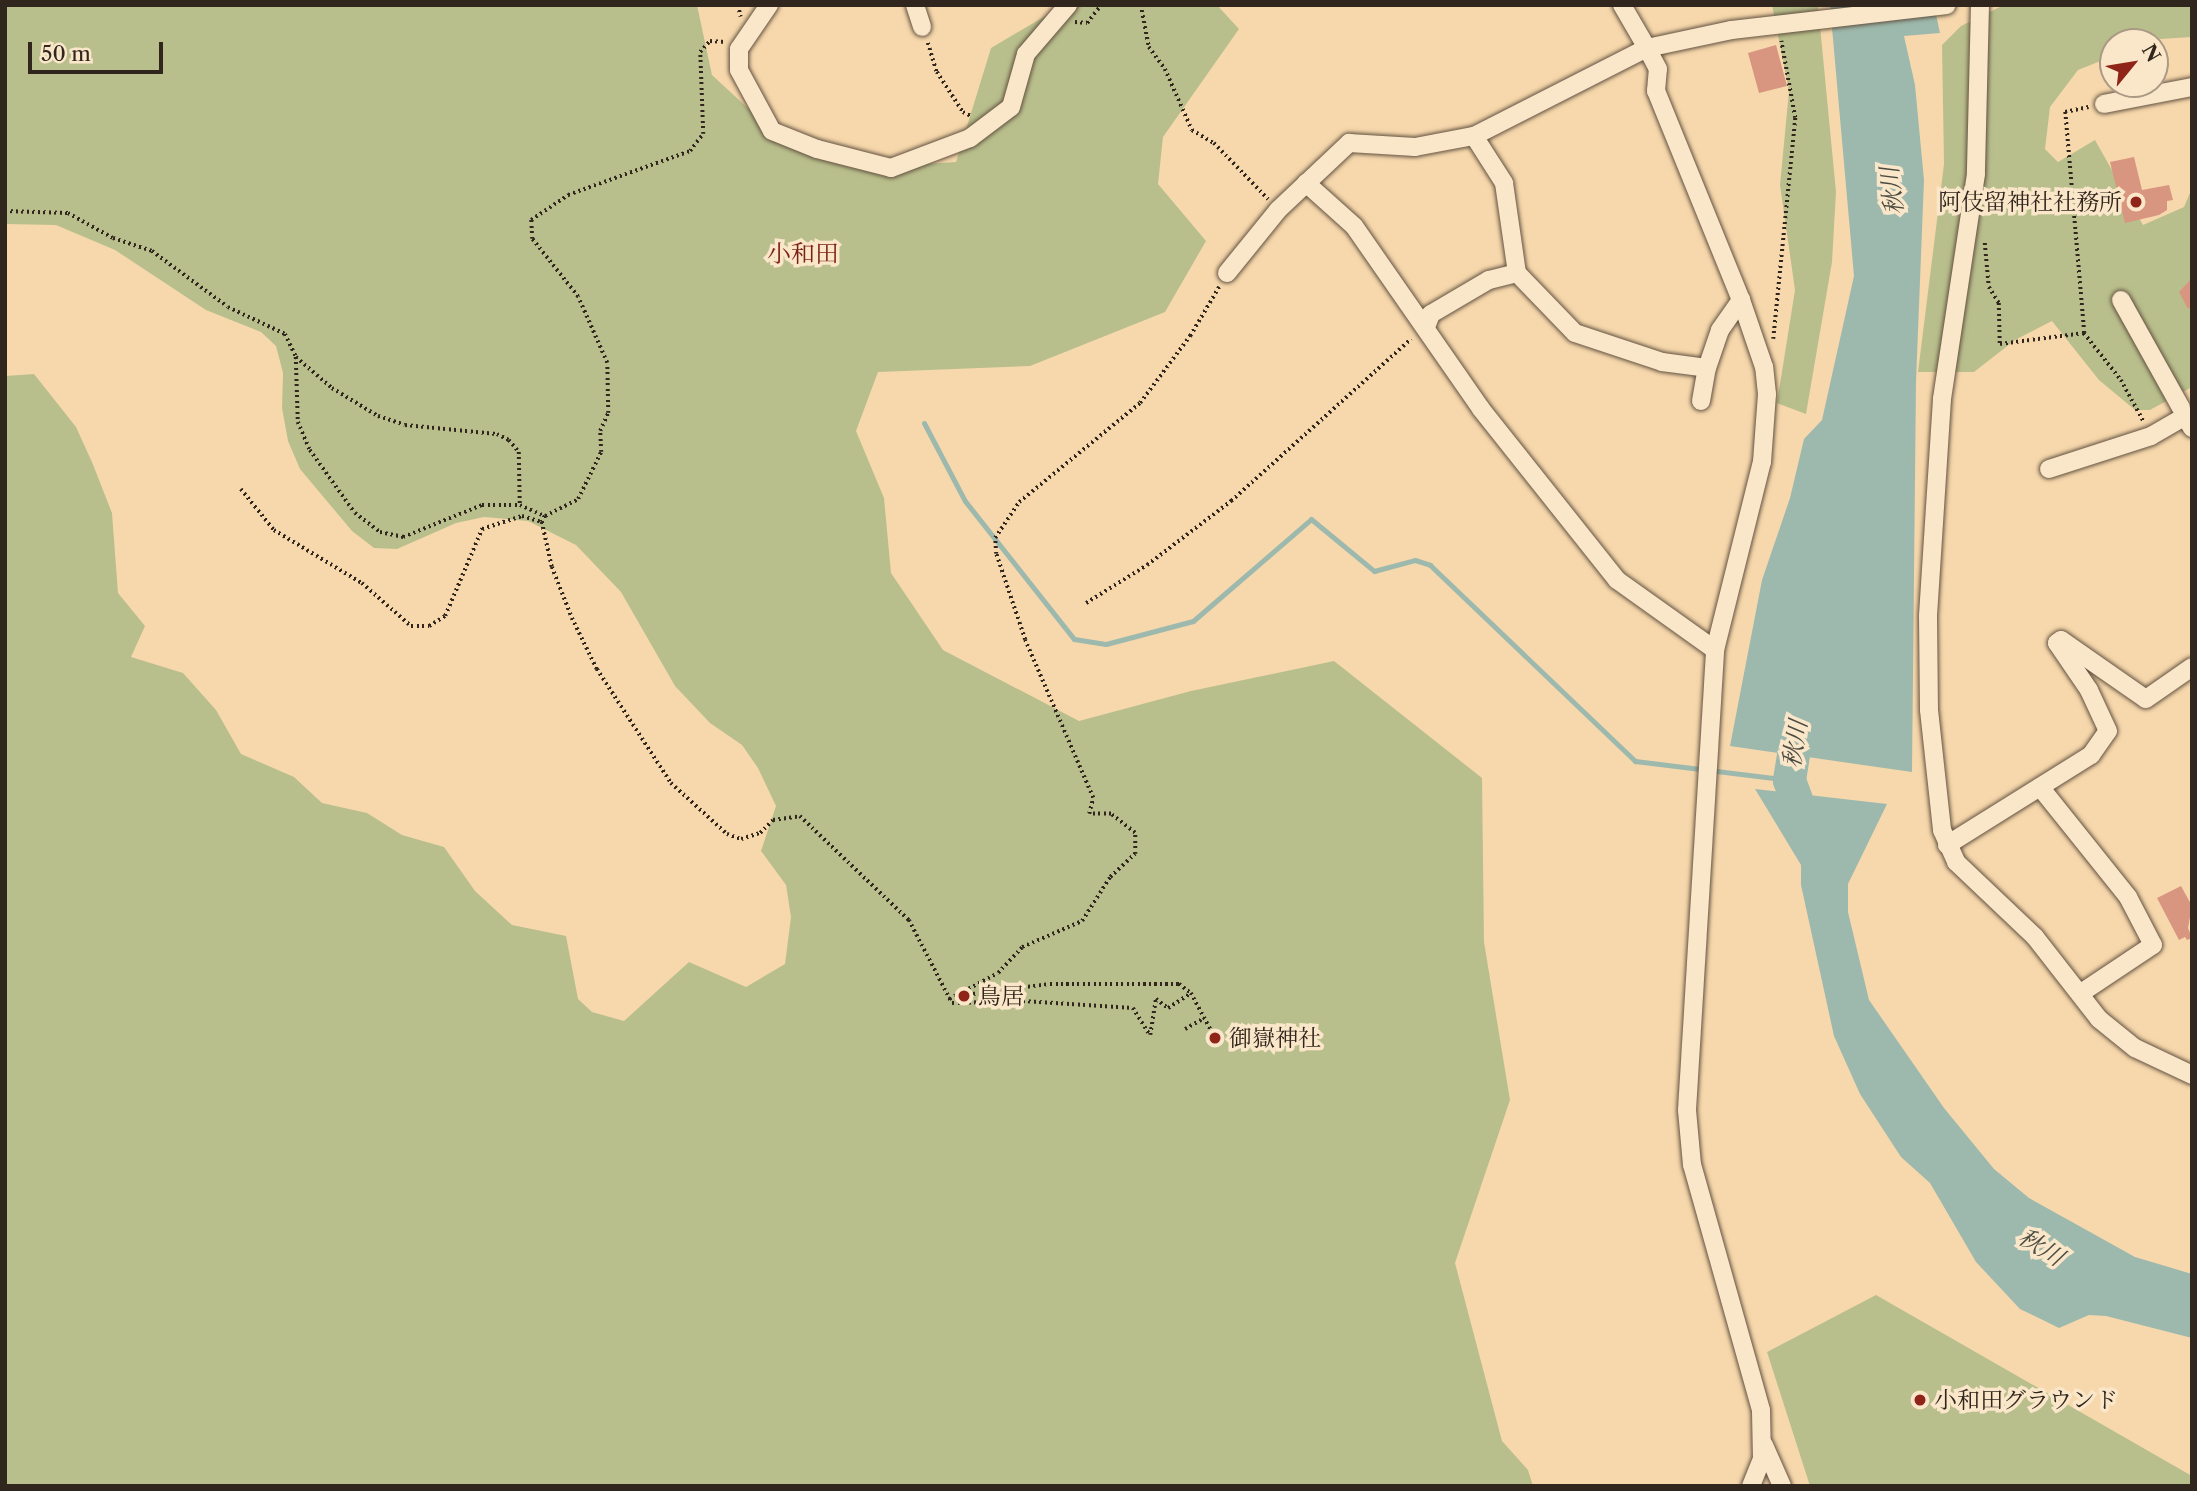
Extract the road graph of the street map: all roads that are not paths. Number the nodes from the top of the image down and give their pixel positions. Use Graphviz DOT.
graph roads {
  1 [pos="769,5"];
  2 [pos="915,5"];
  3 [pos="1068,5"];
  4 [pos="1622,5"];
  5 [pos="1947,5"];
  6 [pos="1980,5"];
  7 [pos="922,27"];
  8 [pos="2192,87"];
  9 [pos="2104,104"];
  10 [pos="1474,135"];
  11 [pos="1306,183"];
  12 [pos="1227,273"];
  13 [pos="1517,273"];
  14 [pos="1741,300"];
  15 [pos="2121,300"];
  16 [pos="1426,327"];
  17 [pos="1707,368"];
  18 [pos="1702,401"];
  19 [pos="2187,414"];
  20 [pos="2049,469"];
  21 [pos="1715,650"];
  22 [pos="2192,667"];
  23 [pos="2040,788"];
  24 [pos="1947,845"];
  25 [pos="2081,993"];
  26 [pos="2192,1075"];
  27 [pos="1764,1445"];
  28 [pos="1751,1486"];
  29 [pos="1782,1486"];
  1 -- 3 [label="street"];
  2 -- 7 [label="street"];
  4 -- 10 [label="street"];
  5 -- 14 [label="street"];
  6 -- 24 [label="street"];
  8 -- 9 [label="street"];
  10 -- 11 [label="street"];
  10 -- 13 [label="street"];
  11 -- 12 [label="street"];
  11 -- 16 [label="street"];
  13 -- 16 [label="street"];
  13 -- 17 [label="street"];
  14 -- 17 [label="street"];
  14 -- 21 [label="street"];
  15 -- 19 [label="street"];
  16 -- 21 [label="street"];
  17 -- 18 [label="street"];
  19 -- 20 [label="street"];
  21 -- 27 [label="street"];
  22 -- 23 [label="street"];
  23 -- 24 [label="street"];
  23 -- 25 [label="street"];
  24 -- 25 [label="street"];
  25 -- 26 [label="street"];
  27 -- 28 [label="street"];
  27 -- 29 [label="street"];
}
